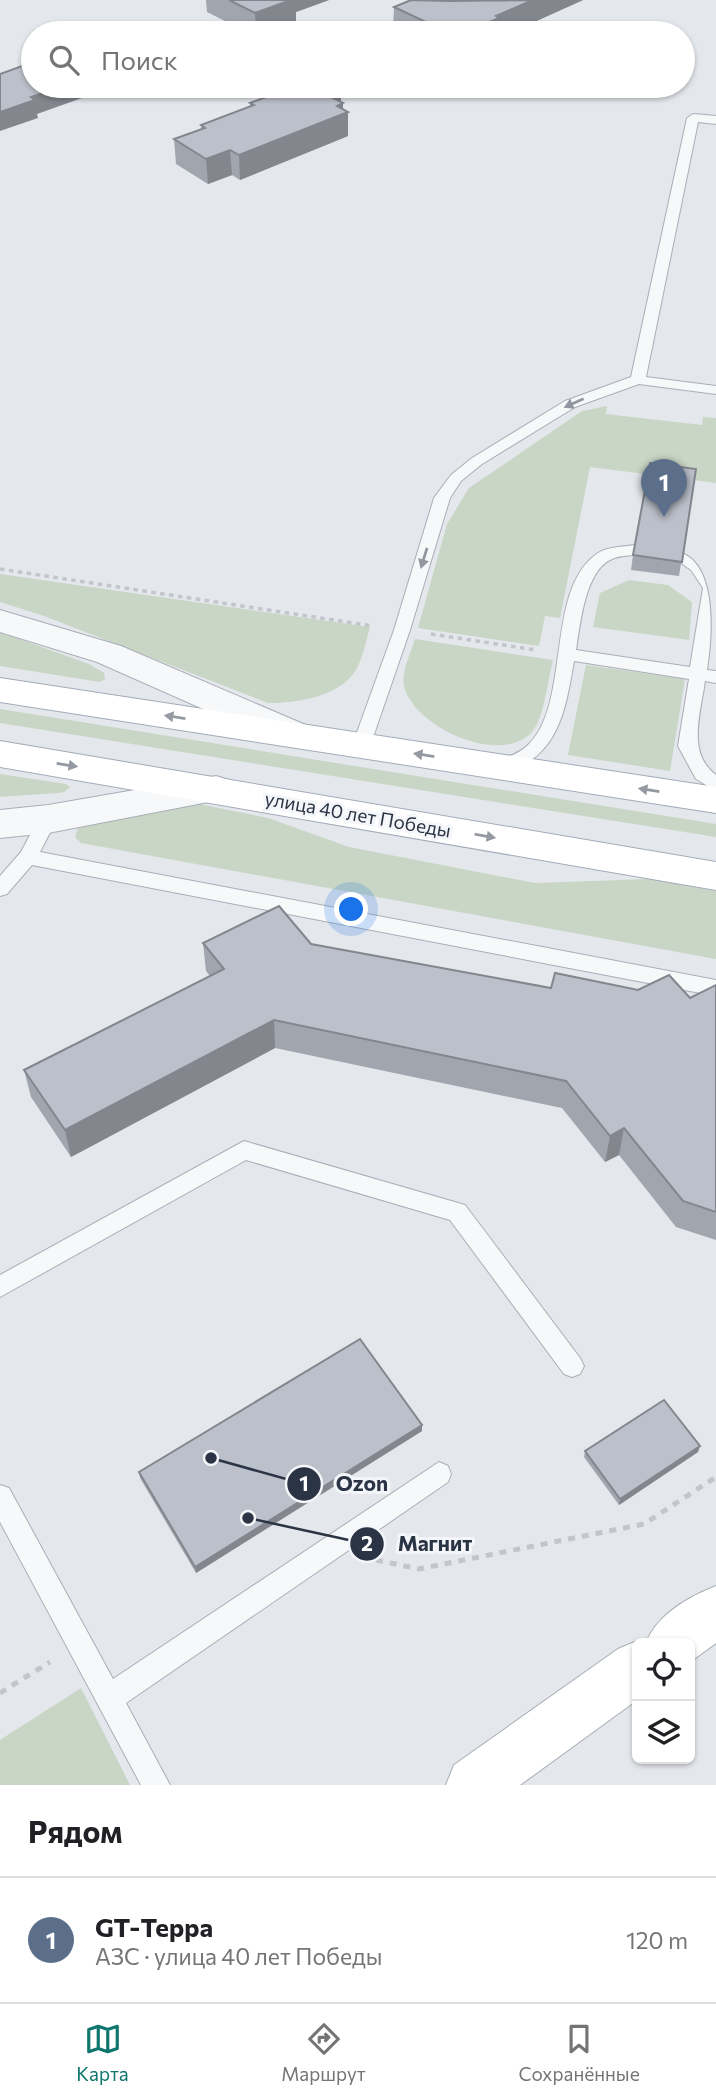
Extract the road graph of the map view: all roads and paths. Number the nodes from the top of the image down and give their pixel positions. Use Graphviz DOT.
graph roads {
  1 [pos="716,120"];
  2 [pos="638,380"];
  3 [pos="716,390"];
  4 [pos="634,550"];
  5 [pos="682,558"];
  6 [pos="0,569"];
  7 [pos="0,621"];
  8 [pos="402,630"];
  9 [pos="565,654"];
  10 [pos="697,674"];
  11 [pos="716,677"];
  12 [pos="0,690"];
  13 [pos="295,735"];
  14 [pos="361,746"];
  15 [pos="0,754"];
  16 [pos="501,767"];
  17 [pos="716,784"];
  18 [pos="216,789"];
  19 [pos="716,800"];
  20 [pos="48,819"];
  21 [pos="0,824"];
  22 [pos="28,857"];
  23 [pos="716,876"];
  24 [pos="0,889"];
  25 [pos="716,988"];
  26 [pos="0,1287"];
  27 [pos="572,1366"];
  28 [pos="439,1474"];
  29 [pos="716,1477"];
  30 [pos="0,1497"];
  31 [pos="328,1549"];
  32 [pos="716,1612"];
  33 [pos="679,1638"];
  34 [pos="79,1644"];
  35 [pos="632,1672"];
  36 [pos="0,1693"];
  37 [pos="108,1699"];
  38 [pos="156,1785"];
  39 [pos="474,1785"];
  1 -- 2 [label="lane"];
  2 -- 3 [label="lane"];
  2 -- 8 [label="lane, one-way"];
  4 -- 9 [label="lane"];
  5 -- 10 [label="lane"];
  6 -- 8 [label="path"];
  7 -- 13 [label="street"];
  8 -- 9 [label="path"];
  8 -- 14 [label="lane"];
  9 -- 10 [label="lane"];
  9 -- 16 [label="lane"];
  10 -- 11 [label="lane"];
  10 -- 17 [label="lane"];
  13 -- 12 [label="main road, one-way"];
  13 -- 14 [label="main road"];
  16 -- 14 [label="main road, one-way"];
  15 -- 18 [label="main road, улица 40 лет Победы, one-way"];
  19 -- 16 [label="main road, one-way"];
  18 -- 20 [label="street"];
  18 -- 23 [label="main road, улица 40 лет Победы, one-way"];
  20 -- 21 [label="street"];
  20 -- 22 [label="lane"];
  22 -- 24 [label="lane"];
  22 -- 25 [label="lane"];
  26 -- 27 [label="lane"];
  28 -- 31 [label="lane"];
  29 -- 31 [label="path"];
  30 -- 34 [label="lane"];
  31 -- 37 [label="lane"];
  32 -- 33 [label="main road"];
  34 -- 36 [label="path"];
  34 -- 37 [label="lane"];
  35 -- 39 [label="main road"];
  37 -- 38 [label="lane"];
}
